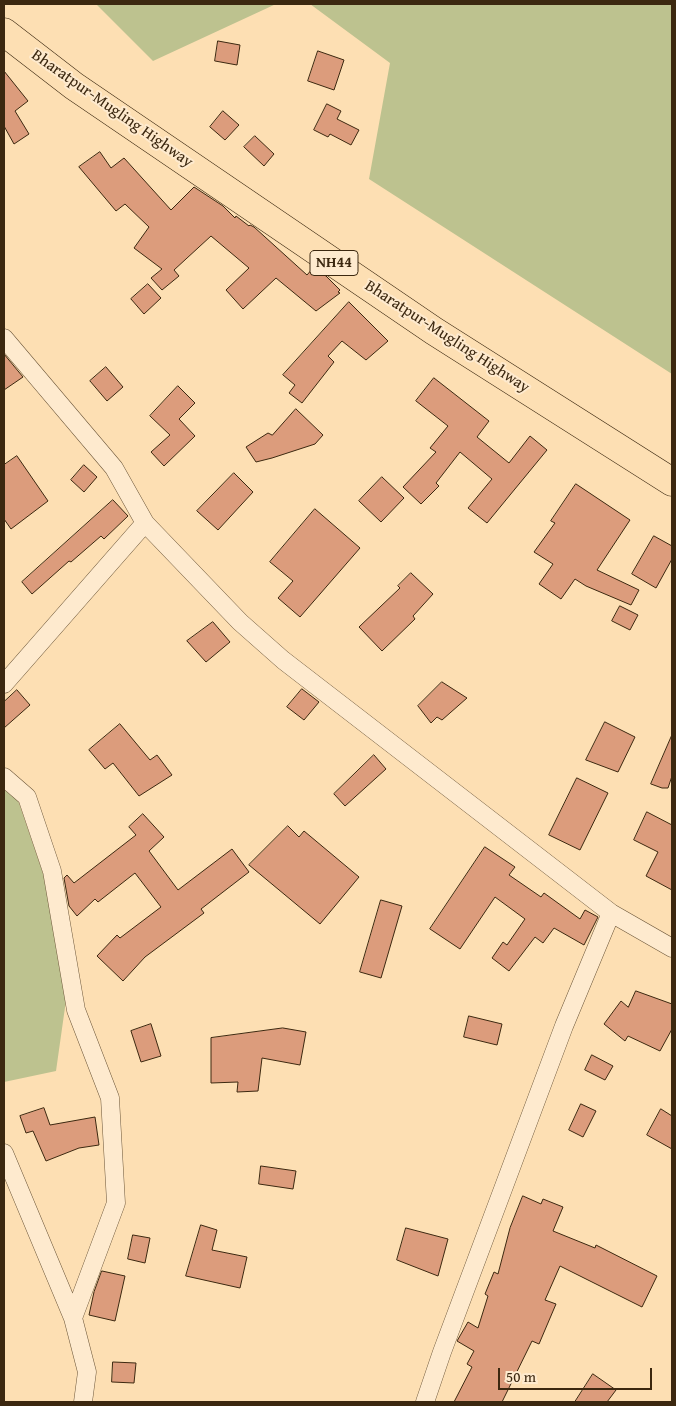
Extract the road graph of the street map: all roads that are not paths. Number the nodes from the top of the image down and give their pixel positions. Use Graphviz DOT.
graph roads {
  1 [pos="4,32"];
  2 [pos="4,338"];
  3 [pos="672,482"];
  4 [pos="145,523"];
  5 [pos="4,684"];
  6 [pos="4,777"];
  7 [pos="611,913"];
  8 [pos="672,948"];
  9 [pos="4,1152"];
  10 [pos="73,1318"];
  11 [pos="83,1402"];
  12 [pos="425,1402"];
  1 -- 3 [label="highway, Bharatpur-Mugling Highway / NH44"];
  2 -- 4 [label="street"];
  4 -- 5 [label="street"];
  4 -- 7 [label="street"];
  6 -- 10 [label="street"];
  7 -- 8 [label="street"];
  7 -- 12 [label="street"];
  9 -- 10 [label="street"];
  10 -- 11 [label="street"];
}
